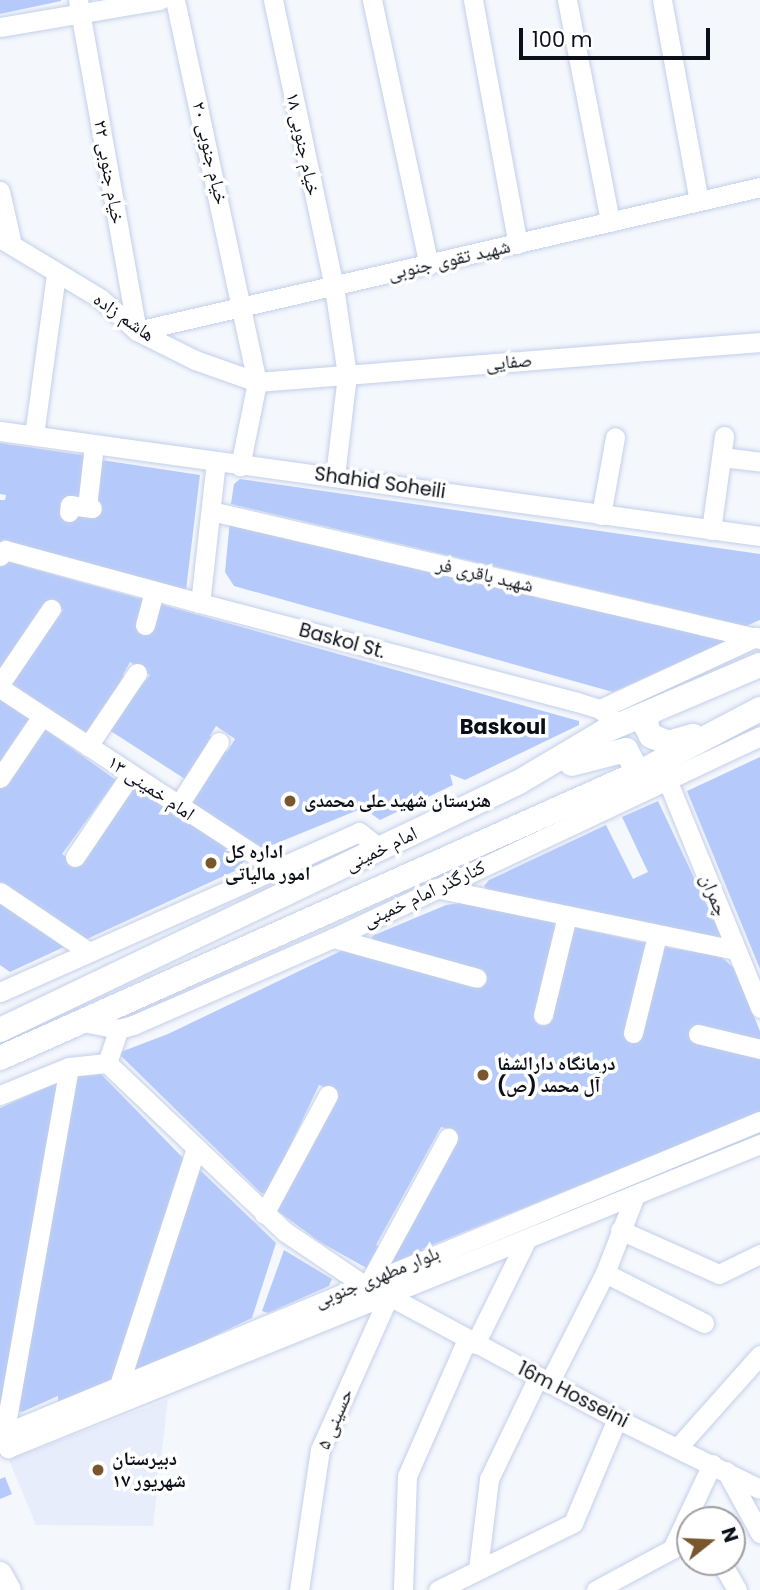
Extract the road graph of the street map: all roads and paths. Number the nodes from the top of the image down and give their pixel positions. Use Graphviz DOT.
graph roads {
  1 [pos="160,0"];
  2 [pos="175,0"];
  3 [pos="273,0"];
  4 [pos="372,0"];
  5 [pos="473,0"];
  6 [pos="567,0"];
  7 [pos="662,0"];
  8 [pos="80,7"];
  9 [pos="0,27"];
  10 [pos="760,187"];
  11 [pos="0,191"];
  12 [pos="699,201"];
  13 [pos="610,222"];
  14 [pos="5,239"];
  15 [pos="518,244"];
  16 [pos="429,265"];
  17 [pos="56,274"];
  18 [pos="334,287"];
  19 [pos="244,307"];
  20 [pos="136,331"];
  21 [pos="760,342"];
  22 [pos="347,375"];
  23 [pos="257,382"];
  24 [pos="0,431"];
  25 [pos="34,435"];
  26 [pos="724,436"];
  27 [pos="615,437"];
  28 [pos="94,445"];
  29 [pos="722,457"];
  30 [pos="216,461"];
  31 [pos="760,461"];
  32 [pos="240,466"];
  33 [pos="335,476"];
  34 [pos="83,509"];
  35 [pos="211,510"];
  36 [pos="601,515"];
  37 [pos="711,530"];
  38 [pos="760,536"];
  39 [pos="0,556"];
  40 [pos="154,591"];
  41 [pos="200,603"];
  42 [pos="51,609"];
  43 [pos="145,625"];
  44 [pos="758,637"];
  45 [pos="760,665"];
  46 [pos="137,673"];
  47 [pos="0,686"];
  48 [pos="760,709"];
  49 [pos="648,712"];
  50 [pos="42,716"];
  51 [pos="609,717"];
  52 [pos="721,727"];
  53 [pos="760,738"];
  54 [pos="219,741"];
  55 [pos="88,746"];
  56 [pos="638,773"];
  57 [pos="131,774"];
  58 [pos="0,778"];
  59 [pos="519,782"];
  60 [pos="668,782"];
  61 [pos="178,806"];
  62 [pos="381,849"];
  63 [pos="75,857"];
  64 [pos="273,868"];
  65 [pos="303,886"];
  66 [pos="436,888"];
  67 [pos="0,892"];
  68 [pos="331,909"];
  69 [pos="567,916"];
  70 [pos="657,935"];
  71 [pos="325,942"];
  72 [pos="736,950"];
  73 [pos="89,952"];
  74 [pos="477,978"];
  75 [pos="5,984"];
  76 [pos="760,1008"];
  77 [pos="543,1015"];
  78 [pos="83,1021"];
  79 [pos="0,1030"];
  80 [pos="119,1030"];
  81 [pos="633,1033"];
  82 [pos="698,1034"];
  83 [pos="760,1049"];
  84 [pos="0,1058"];
  85 [pos="107,1063"];
  86 [pos="69,1066"];
  87 [pos="0,1095"];
  88 [pos="328,1095"];
  89 [pos="760,1121"];
  90 [pos="448,1138"];
  91 [pos="760,1144"];
  92 [pos="196,1148"];
  93 [pos="634,1198"];
  94 [pos="264,1214"];
  95 [pos="620,1230"];
  96 [pos="526,1241"];
  97 [pos="760,1254"];
  98 [pos="605,1273"];
  99 [pos="366,1281"];
  100 [pos="389,1296"];
  101 [pos="704,1323"];
  102 [pos="471,1342"];
  103 [pos="760,1355"];
  104 [pos="544,1380"];
  105 [pos="119,1385"];
  106 [pos="617,1419"];
  107 [pos="4,1440"];
  108 [pos="679,1446"];
  109 [pos="719,1467"];
  110 [pos="760,1489"];
  111 [pos="699,1506"];
  112 [pos="760,1533"];
  113 [pos="676,1543"];
  114 [pos="478,1569"];
  115 [pos="0,1574"];
  116 [pos="9,1590"];
  117 [pos="299,1590"];
  118 [pos="403,1590"];
  119 [pos="438,1590"];
  120 [pos="596,1590"];
  1 -- 8 [label="street"];
  2 -- 19 [label="street, خیام جنوبی ۲۰"];
  3 -- 18 [label="street, خیام جنوبی ۱۸"];
  4 -- 16 [label="street"];
  5 -- 15 [label="street"];
  6 -- 13 [label="street"];
  7 -- 12 [label="street"];
  8 -- 9 [label="street"];
  8 -- 20 [label="street, خیام جنوبی ۲۲"];
  10 -- 12 [label="street, شهید تقوی جنوبی"];
  11 -- 14 [label="street"];
  12 -- 13 [label="street, شهید تقوی جنوبی"];
  13 -- 15 [label="street, شهید تقوی جنوبی"];
  14 -- 17 [label="street, هاشم زاده"];
  15 -- 16 [label="street, شهید تقوی جنوبی"];
  16 -- 18 [label="street, شهید تقوی جنوبی"];
  17 -- 20 [label="street, هاشم زاده"];
  17 -- 25 [label="street"];
  18 -- 19 [label="street, شهید تقوی جنوبی"];
  18 -- 22 [label="street, خیام جنوبی ۱۸"];
  19 -- 20 [label="street, شهید تقوی جنوبی"];
  19 -- 23 [label="street, خیام جنوبی ۲۰"];
  20 -- 23 [label="street, هاشم زاده"];
  21 -- 22 [label="street, صفایی"];
  22 -- 23 [label="street, صفایی"];
  22 -- 33 [label="street, خیام جنوبی ۱۸"];
  23 -- 32 [label="street"];
  24 -- 25 [label="street, Shahid Soheili"];
  25 -- 28 [label="street, Shahid Soheili"];
  26 -- 29 [label="street"];
  27 -- 36 [label="street"];
  28 -- 30 [label="street, Shahid Soheili"];
  28 -- 34 [label="street"];
  29 -- 31 [label="street"];
  29 -- 37 [label="street"];
  30 -- 32 [label="street, Shahid Soheili"];
  30 -- 35 [label="street"];
  32 -- 33 [label="street, Shahid Soheili"];
  33 -- 36 [label="street, Shahid Soheili"];
  35 -- 41 [label="street"];
  35 -- 44 [label="street, شهید باقری فر"];
  36 -- 37 [label="street, Shahid Soheili"];
  37 -- 38 [label="street, Shahid Soheili"];
  39 -- 40 [label="street, Baskol St."];
  40 -- 41 [label="street, Baskol St."];
  40 -- 43 [label="street"];
  41 -- 51 [label="street, Baskol St."];
  42 -- 47 [label="street"];
  44 -- 51 [label="street"];
  45 -- 49 [label="main road, امام خمینی"];
  46 -- 55 [label="street"];
  47 -- 50 [label="street, امام خمینی ۱۳"];
  48 -- 52 [label="main road, امام خمینی"];
  49 -- 51 [label="main road, امام خمینی"];
  49 -- 52 [label="main road"];
  50 -- 55 [label="street, امام خمینی ۱۳"];
  50 -- 58 [label="street"];
  51 -- 59 [label="main road, امام خمینی"];
  52 -- 56 [label="main road, امام خمینی"];
  53 -- 60 [label="street, کنارگذر امام خمینی"];
  54 -- 61 [label="street"];
  55 -- 57 [label="street, امام خمینی ۱۳"];
  56 -- 59 [label="main road"];
  56 -- 68 [label="main road, امام خمینی"];
  57 -- 61 [label="street, امام خمینی ۱۳"];
  57 -- 63 [label="street"];
  59 -- 62 [label="main road, امام خمینی"];
  60 -- 66 [label="street, کنارگذر امام خمینی"];
  60 -- 72 [label="street, چمران"];
  61 -- 64 [label="street, امام خمینی ۱۳"];
  62 -- 64 [label="street"];
  62 -- 65 [label="main road, امام خمینی"];
  64 -- 65 [label="street, امام خمینی ۱۳"];
  64 -- 73 [label="street"];
  65 -- 79 [label="main road, امام خمینی"];
  66 -- 69 [label="street"];
  66 -- 71 [label="street, کنارگذر امام خمینی"];
  67 -- 73 [label="street"];
  68 -- 71 [label="street"];
  68 -- 78 [label="main road, امام خمینی"];
  69 -- 70 [label="street"];
  69 -- 77 [label="street"];
  70 -- 72 [label="street"];
  70 -- 81 [label="street"];
  71 -- 74 [label="street"];
  71 -- 80 [label="street, کنارگذر امام خمینی"];
  72 -- 76 [label="street, چمران"];
  73 -- 75 [label="street"];
  78 -- 80 [label="street"];
  78 -- 84 [label="main road, امام خمینی"];
  80 -- 85 [label="street"];
  82 -- 83 [label="street"];
  85 -- 86 [label="street"];
  85 -- 92 [label="street"];
  86 -- 87 [label="street"];
  86 -- 107 [label="street"];
  88 -- 94 [label="street"];
  89 -- 99 [label="street, بلوار مطهری جنوبی"];
  90 -- 99 [label="street"];
  91 -- 93 [label="street, بلوار مطهری جنوبی"];
  92 -- 94 [label="street"];
  92 -- 105 [label="street"];
  93 -- 95 [label="street"];
  93 -- 96 [label="street, بلوار مطهری جنوبی"];
  94 -- 99 [label="street"];
  95 -- 97 [label="street"];
  95 -- 98 [label="street"];
  96 -- 100 [label="street, بلوار مطهری جنوبی"];
  96 -- 102 [label="street"];
  98 -- 101 [label="street"];
  98 -- 104 [label="street"];
  99 -- 105 [label="street, بلوار مطهری جنوبی"];
  100 -- 102 [label="street, 16m Hosseini"];
  100 -- 107 [label="street, بلوار مطهری جنوبی"];
  100 -- 117 [label="street, حسینی ۵"];
  102 -- 104 [label="street, 16m Hosseini"];
  102 -- 118 [label="street"];
  103 -- 108 [label="street"];
  104 -- 106 [label="street, 16m Hosseini"];
  104 -- 114 [label="street"];
  105 -- 107 [label="street, بلوار مطهری جنوبی"];
  106 -- 108 [label="street, 16m Hosseini"];
  106 -- 114 [label="street"];
  108 -- 109 [label="street, 16m Hosseini"];
  109 -- 110 [label="street, 16m Hosseini"];
  109 -- 111 [label="street"];
  109 -- 112 [label="street"];
  113 -- 120 [label="street"];
  114 -- 119 [label="street"];
  115 -- 116 [label="main road"];
}
